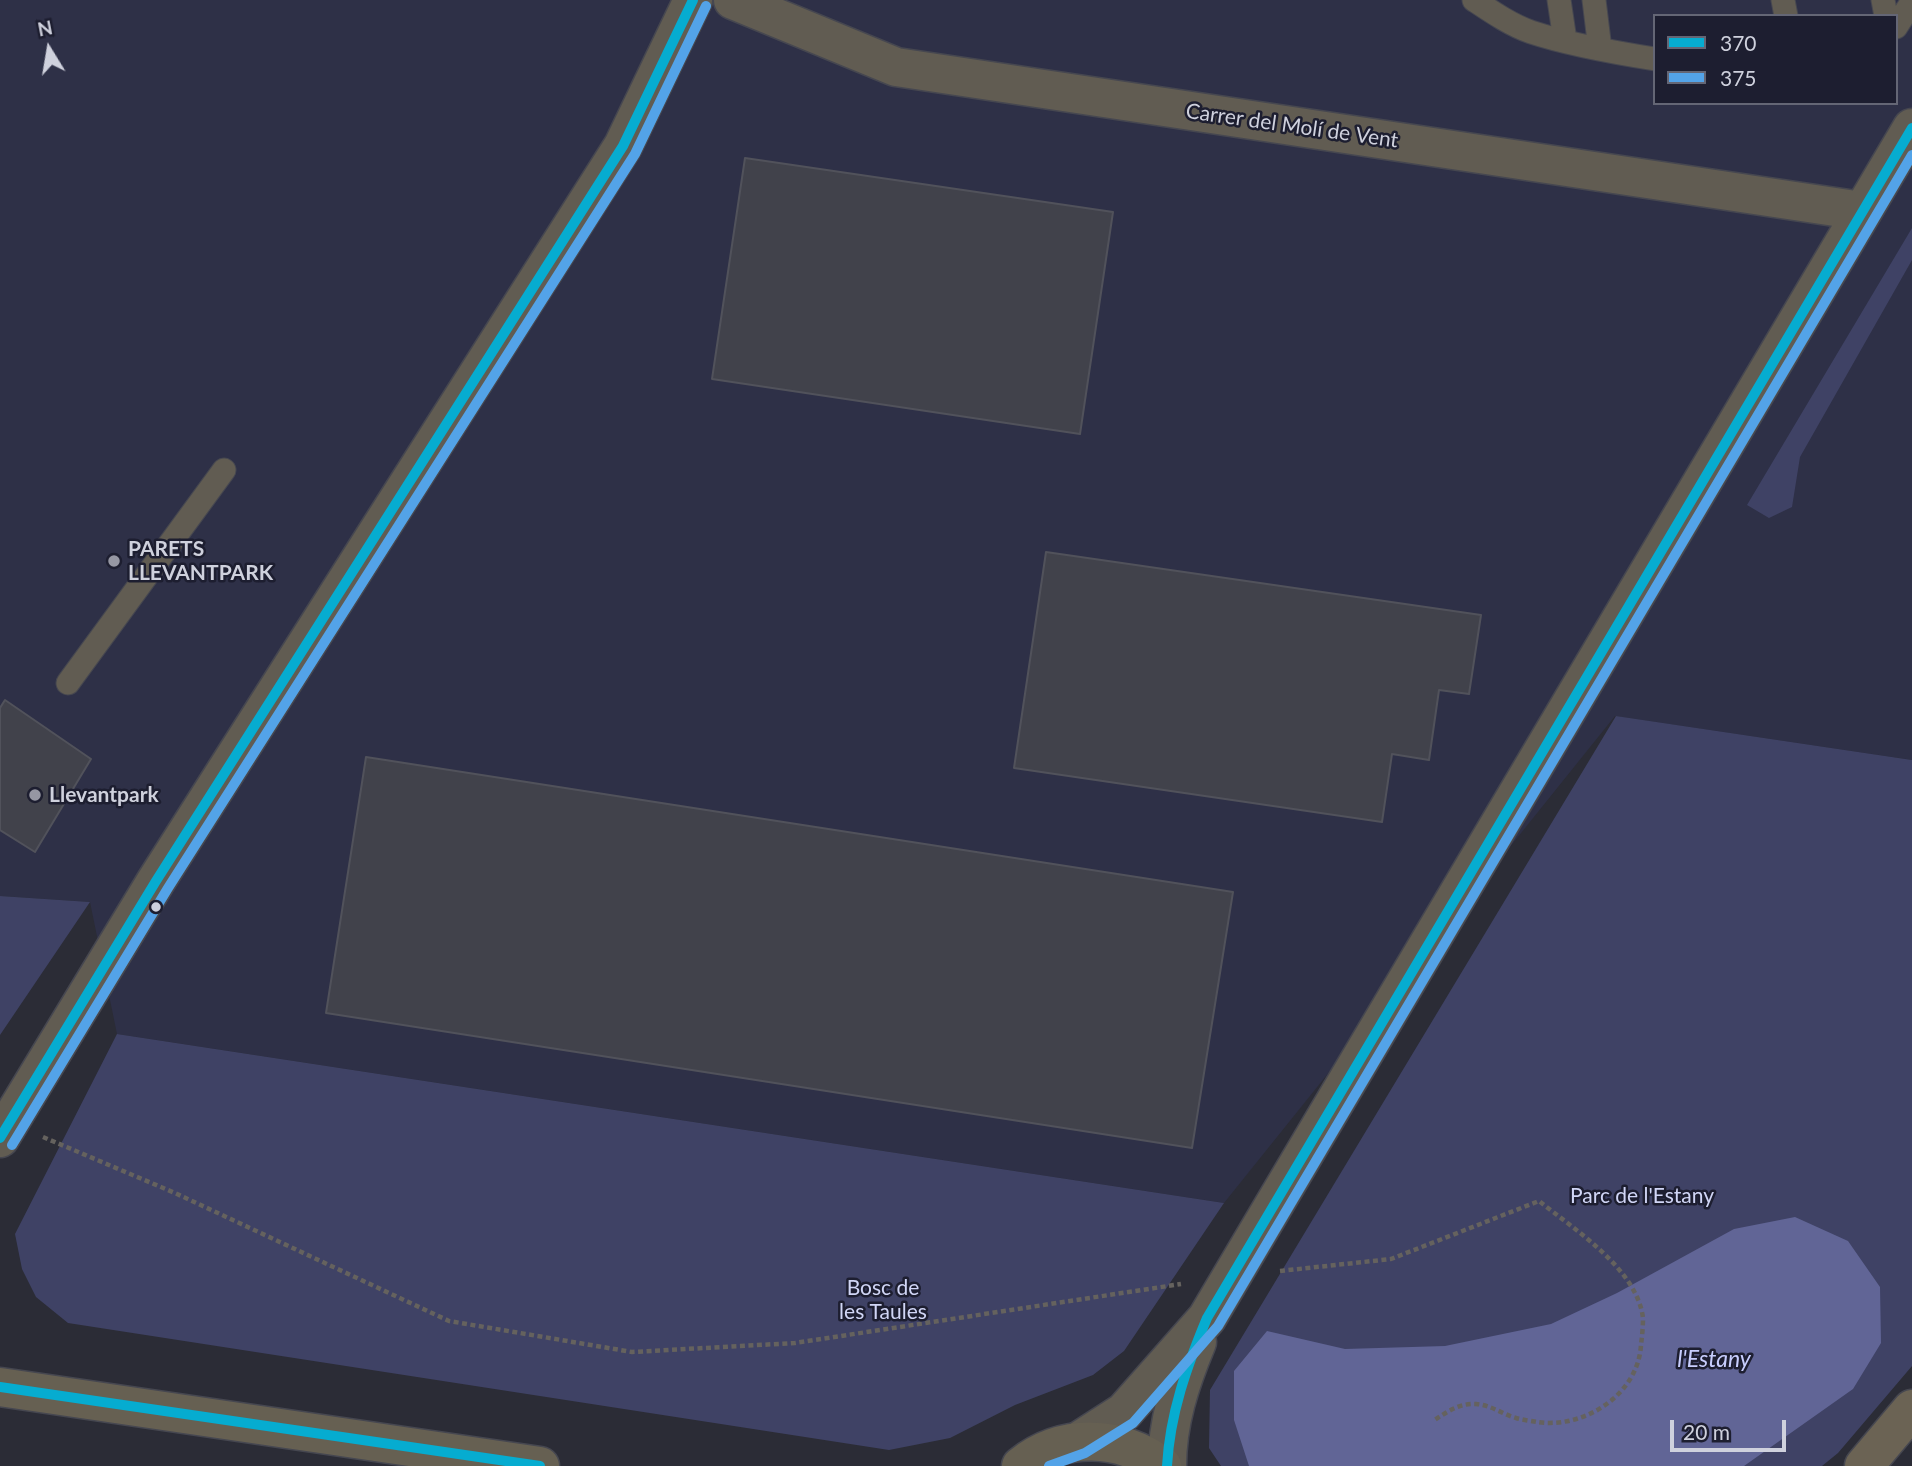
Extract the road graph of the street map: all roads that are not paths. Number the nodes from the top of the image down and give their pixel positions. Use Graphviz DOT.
graph roads {
  1 [pos="693,0"];
  2 [pos="733,0"];
  3 [pos="1474,0"];
  4 [pos="1559,0"];
  5 [pos="1594,0"];
  6 [pos="1912,2"];
  7 [pos="1898,24"];
  8 [pos="1565,40"];
  9 [pos="1600,48"];
  10 [pos="1653,59"];
  11 [pos="1912,128"];
  12 [pos="1862,211"];
  13 [pos="224,470"];
  14 [pos="68,683"];
  15 [pos="5,1130"];
  16 [pos="1207,1318"];
  17 [pos="0,1387"];
  18 [pos="1912,1409"];
  19 [pos="1079,1441"];
  20 [pos="540,1466"];
  21 [pos="1021,1466"];
  22 [pos="1165,1466"];
  23 [pos="1864,1466"];
  1 -- 15 [label="street"];
  2 -- 12 [label="street, Carrer del Molí de Vent"];
  3 -- 8 [label="lane"];
  4 -- 8 [label="lane"];
  5 -- 9 [label="lane"];
  6 -- 7 [label="lane"];
  8 -- 9 [label="lane"];
  9 -- 10 [label="lane"];
  11 -- 12 [label="street"];
  12 -- 16 [label="street"];
  13 -- 14 [label="lane"];
  16 -- 19 [label="street"];
  16 -- 22 [label="street"];
  17 -- 20 [label="street"];
  18 -- 23 [label="highway"];
  19 -- 21 [label="street"];
  19 -- 22 [label="street"];
}
